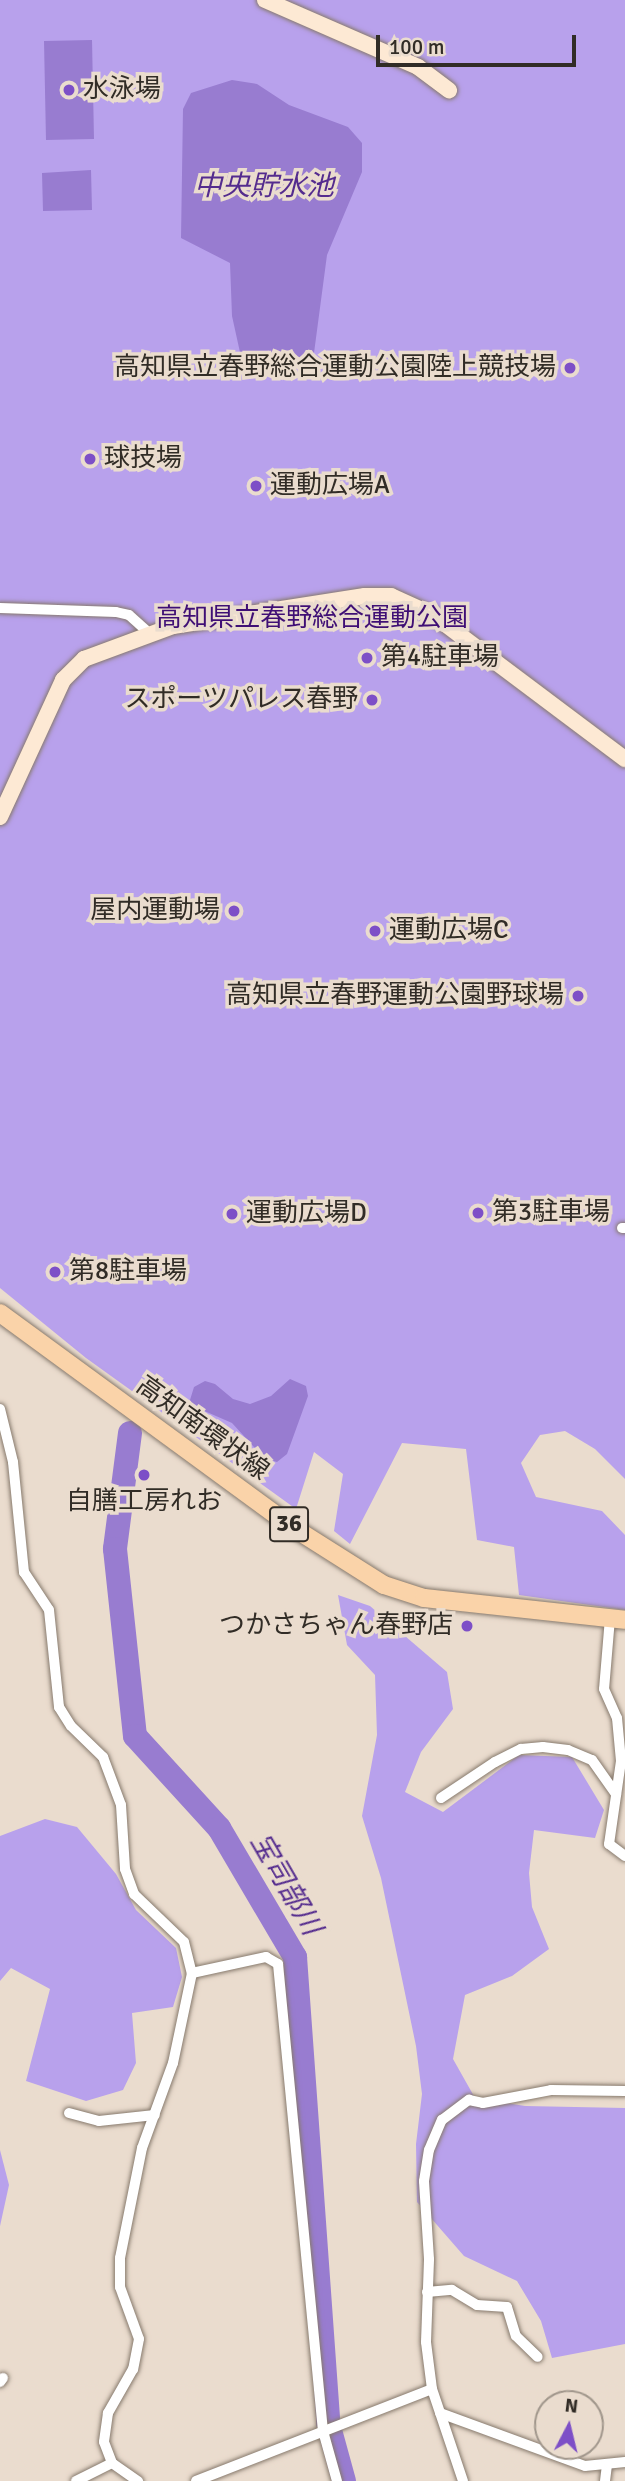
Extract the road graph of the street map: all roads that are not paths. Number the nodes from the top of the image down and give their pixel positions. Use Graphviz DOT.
graph roads {
  1 [pos="265,0"];
  2 [pos="449,90"];
  3 [pos="0,608"];
  4 [pos="149,633"];
  5 [pos="625,759"];
  6 [pos="0,817"];
  7 [pos="0,1313"];
  8 [pos="0,1409"];
  9 [pos="617,1619"];
  10 [pos="616,1794"];
  11 [pos="441,1798"];
  12 [pos="625,1856"];
  13 [pos="192,1973"];
  14 [pos="625,2091"];
  15 [pos="69,2113"];
  16 [pos="155,2115"];
  17 [pos="427,2292"];
  18 [pos="538,2357"];
  19 [pos="432,2389"];
  20 [pos="440,2413"];
  21 [pos="323,2431"];
  22 [pos="625,2462"];
  23 [pos="112,2463"];
  24 [pos="607,2465"];
  25 [pos="76,2481"];
  26 [pos="138,2481"];
  27 [pos="196,2481"];
  28 [pos="337,2481"];
  29 [pos="463,2481"];
  30 [pos="605,2481"];
  1 -- 2 [label="street"];
  3 -- 4 [label="street"];
  4 -- 5 [label="street"];
  4 -- 6 [label="street"];
  7 -- 9 [label="main road, 高知南環状線 / 36"];
  8 -- 13 [label="street"];
  9 -- 10 [label="street"];
  10 -- 11 [label="street"];
  10 -- 12 [label="street"];
  13 -- 16 [label="street"];
  13 -- 21 [label="street"];
  14 -- 17 [label="street"];
  15 -- 16 [label="street"];
  16 -- 23 [label="street"];
  17 -- 18 [label="street"];
  17 -- 19 [label="street"];
  19 -- 20 [label="street"];
  19 -- 21 [label="street"];
  20 -- 24 [label="street"];
  20 -- 29 [label="street"];
  21 -- 27 [label="street"];
  21 -- 28 [label="street"];
  22 -- 24 [label="street"];
  23 -- 25 [label="street"];
  23 -- 26 [label="street"];
  24 -- 30 [label="street"];
}
